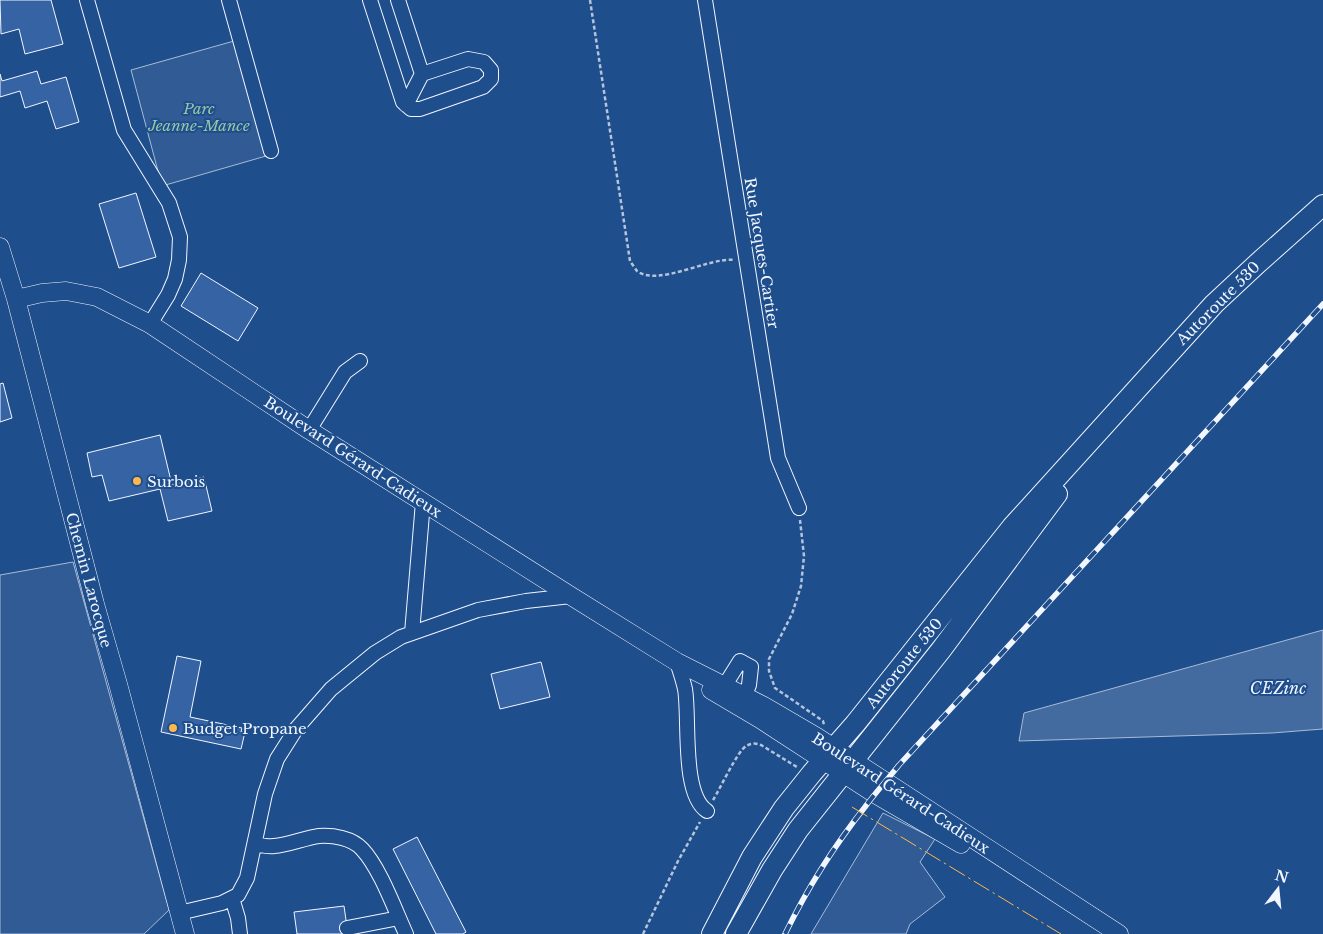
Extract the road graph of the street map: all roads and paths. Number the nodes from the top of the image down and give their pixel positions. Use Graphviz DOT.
graph roads {
  1 [pos="86,0"];
  2 [pos="229,0"];
  3 [pos="370,0"];
  4 [pos="398,0"];
  5 [pos="590,0"];
  6 [pos="706,0"];
  7 [pos="422,74"];
  8 [pos="406,106"];
  9 [pos="271,151"];
  10 [pos="1323,205"];
  11 [pos="0,247"];
  12 [pos="748,262"];
  13 [pos="16,299"];
  14 [pos="150,324"];
  15 [pos="360,361"];
  16 [pos="1120,408"];
  17 [pos="309,430"];
  18 [pos="423,502"];
  19 [pos="800,515"];
  20 [pos="571,596"];
  21 [pos="412,633"];
  22 [pos="677,662"];
  23 [pos="725,686"];
  24 [pos="745,696"];
  25 [pos="823,721"];
  26 [pos="829,725"];
  27 [pos="824,726"];
  28 [pos="828,754"];
  29 [pos="848,767"];
  30 [pos="707,811"];
  31 [pos="255,844"];
  32 [pos="232,898"];
  33 [pos="179,913"];
  34 [pos="399,918"];
  35 [pos="347,928"];
  36 [pos="185,934"];
  37 [pos="240,934"];
  38 [pos="406,934"];
  39 [pos="712,934"];
  40 [pos="736,934"];
  41 [pos="1118,934"];
  1 -- 14 [label="street"];
  2 -- 9 [label="street"];
  3 -- 8 [label="street"];
  4 -- 7 [label="street"];
  5 -- 12 [label="path"];
  6 -- 12 [label="street, Rue Jacques-Cartier"];
  7 -- 8 [label="street"];
  7 -- 8 [label="street"];
  10 -- 16 [label="highway, Autoroute 530"];
  11 -- 13 [label="main road, Chemin Larocque"];
  12 -- 19 [label="street, Rue Jacques-Cartier"];
  13 -- 14 [label="main road, Boulevard Gérard-Cadieux"];
  13 -- 33 [label="main road, Chemin Larocque"];
  14 -- 17 [label="main road, Boulevard Gérard-Cadieux"];
  15 -- 17 [label="street"];
  16 -- 28 [label="highway, Autoroute 530"];
  16 -- 29 [label="highway, Autoroute 530"];
  17 -- 18 [label="main road, Boulevard Gérard-Cadieux"];
  18 -- 20 [label="main road, Boulevard Gérard-Cadieux"];
  18 -- 21 [label="street"];
  19 -- 25 [label="path"];
  20 -- 21 [label="street"];
  20 -- 22 [label="main road, Boulevard Gérard-Cadieux"];
  21 -- 31 [label="street"];
  22 -- 23 [label="main road, Boulevard Gérard-Cadieux"];
  22 -- 28 [label="main road, Boulevard Gérard-Cadieux"];
  22 -- 30 [label="street"];
  23 -- 24 [label="main road, Boulevard Gérard-Cadieux"];
  23 -- 24 [label="street"];
  24 -- 28 [label="main road, Boulevard Gérard-Cadieux"];
  26 -- 27 [label="path, Boulevard Gérard-Cadieux"];
  28 -- 29 [label="main road, Boulevard Gérard-Cadieux"];
  28 -- 39 [label="highway, Autoroute 530"];
  29 -- 40 [label="highway, Autoroute 530"];
  29 -- 41 [label="main road, Boulevard Gérard-Cadieux"];
  31 -- 32 [label="street"];
  31 -- 34 [label="street"];
  32 -- 33 [label="street"];
  32 -- 37 [label="street"];
  33 -- 36 [label="main road, Chemin Larocque"];
  34 -- 35 [label="street"];
  34 -- 38 [label="street"];
}
